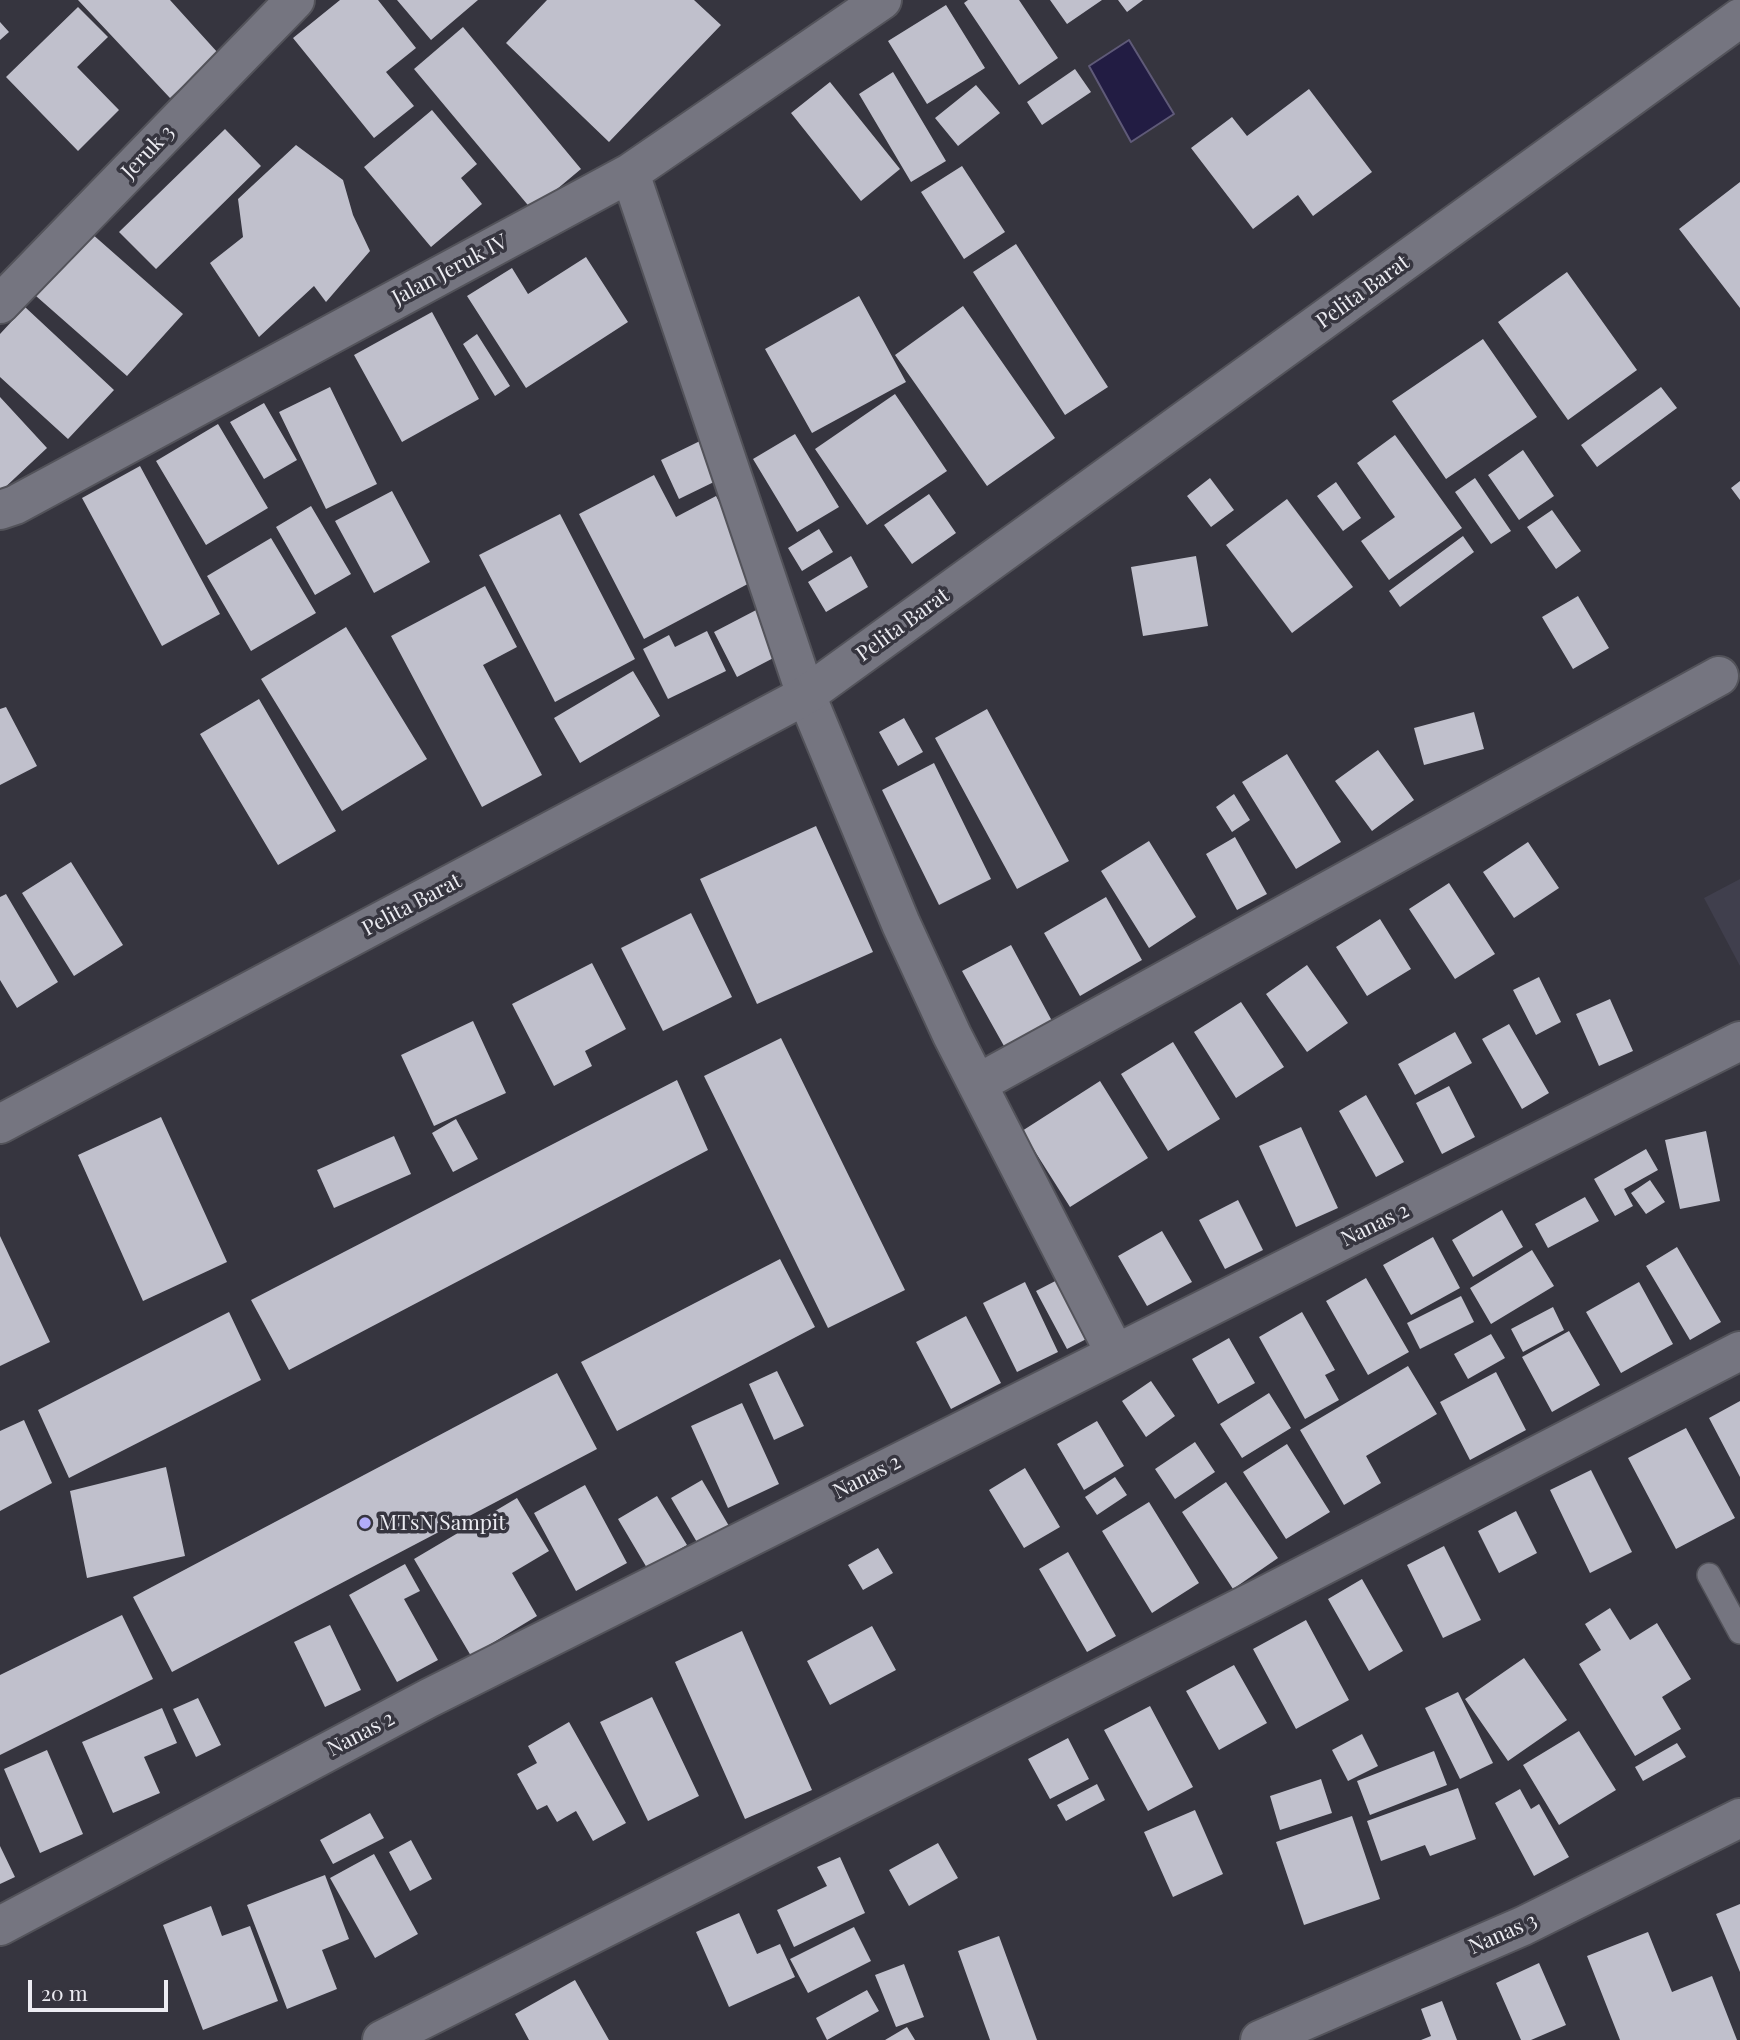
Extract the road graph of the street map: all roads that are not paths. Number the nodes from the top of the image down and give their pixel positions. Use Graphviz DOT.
graph roads {
  1 [pos="295,0"];
  2 [pos="882,0"];
  3 [pos="1740,19"];
  4 [pos="630,173"];
  5 [pos="0,304"];
  6 [pos="0,510"];
  7 [pos="1719,676"];
  8 [pos="806,695"];
  9 [pos="1740,1041"];
  10 [pos="977,1084"];
  11 [pos="0,1124"];
  12 [pos="1740,1351"];
  13 [pos="1115,1353"];
  14 [pos="1709,1575"];
  15 [pos="1740,1632"];
  16 [pos="1740,1818"];
  17 [pos="0,1926"];
  18 [pos="382,2040"];
  19 [pos="1260,2040"];
  1 -- 5 [label="street, Jeruk 3"];
  2 -- 4 [label="street, Jalan Jeruk IV"];
  3 -- 8 [label="street, Pelita Barat"];
  4 -- 6 [label="street, Jalan Jeruk IV"];
  4 -- 8 [label="street"];
  7 -- 10 [label="street"];
  8 -- 10 [label="street"];
  8 -- 11 [label="street, Pelita Barat"];
  9 -- 13 [label="street, Nanas 2"];
  10 -- 13 [label="street"];
  12 -- 18 [label="street"];
  13 -- 17 [label="street, Nanas 2"];
  14 -- 15 [label="lane"];
  16 -- 19 [label="street, Nanas 3"];
}
